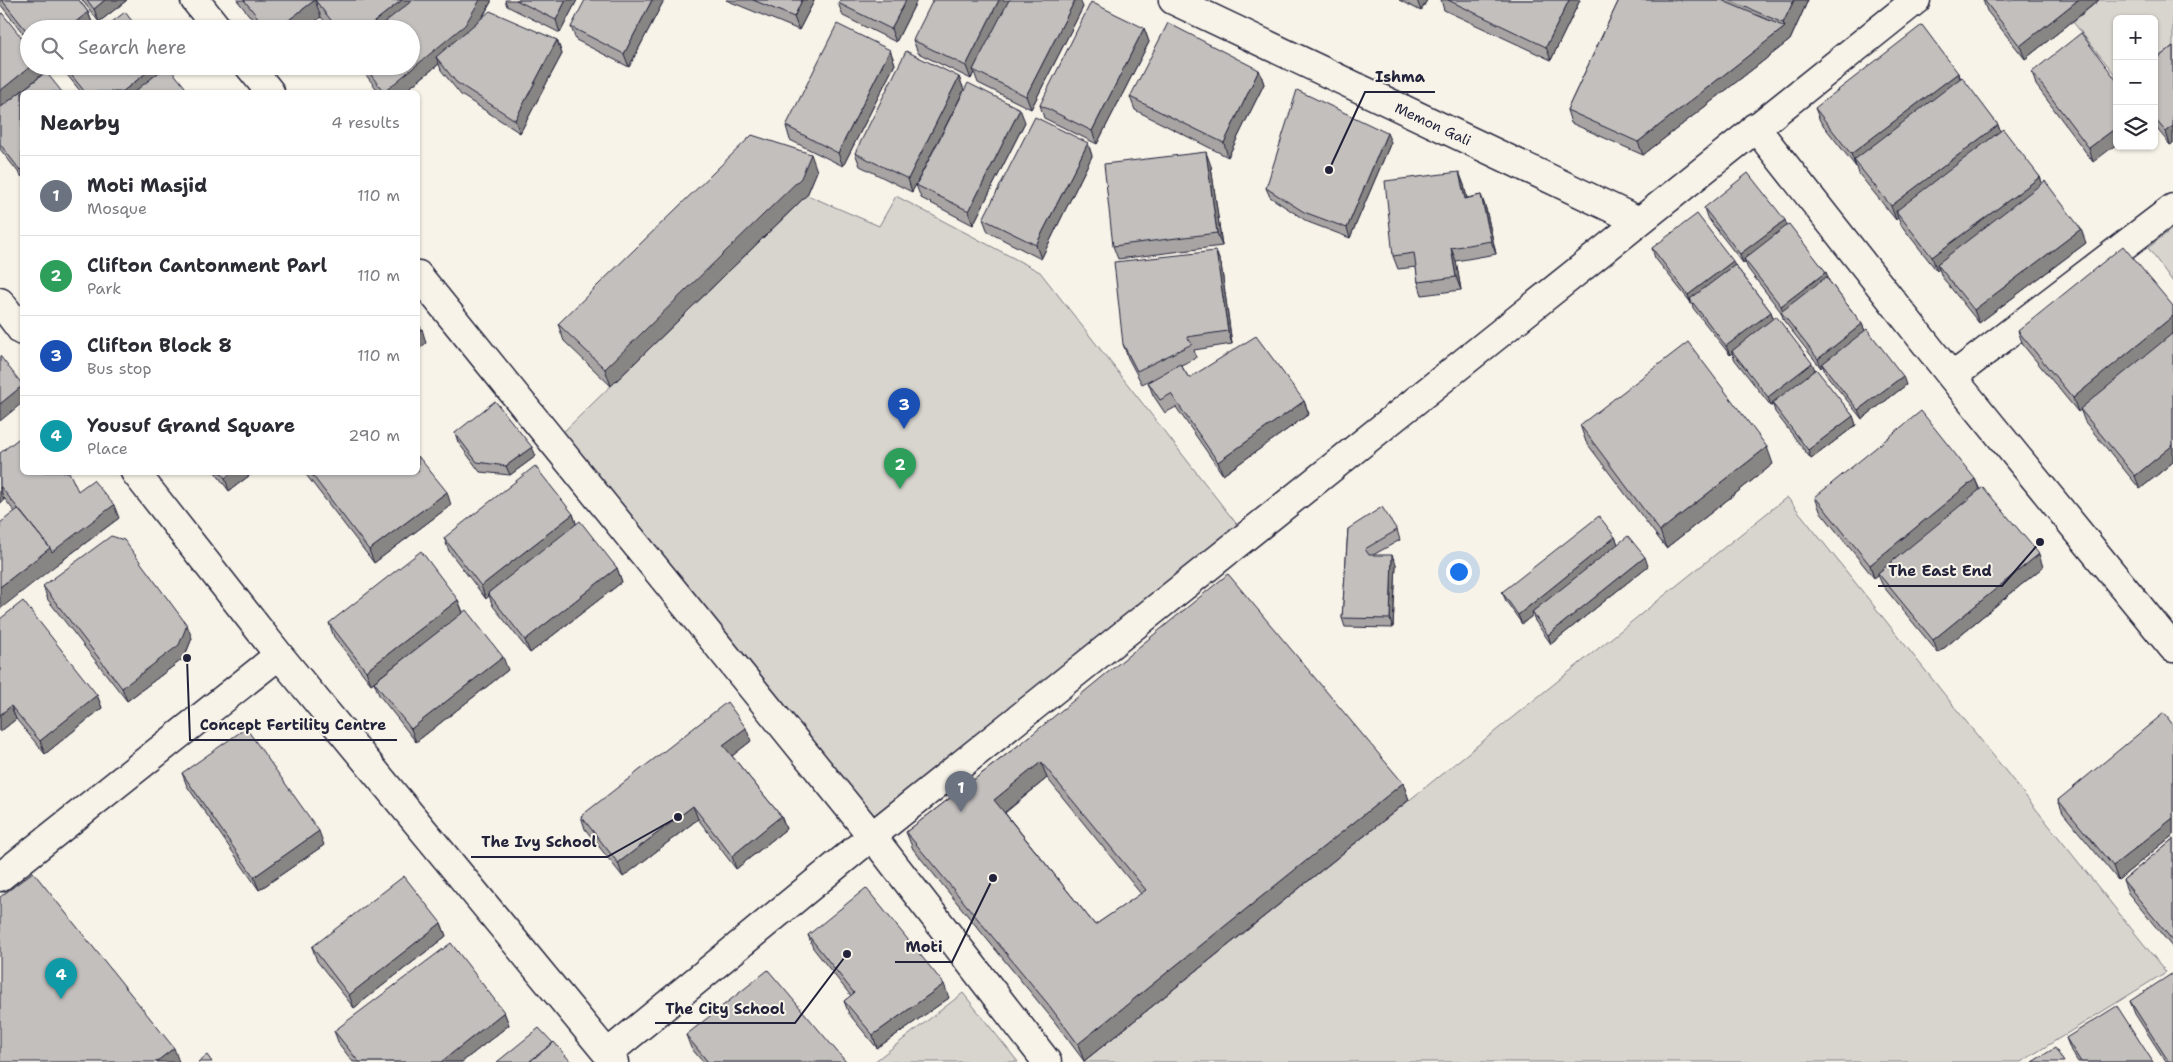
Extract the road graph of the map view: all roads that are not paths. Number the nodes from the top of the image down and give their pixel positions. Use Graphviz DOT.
graph roads {
  1 [pos="195,0"];
  2 [pos="1173,0"];
  3 [pos="1916,0"];
  4 [pos="211,20"];
  5 [pos="256,75"];
  6 [pos="268,90"];
  7 [pos="1755,127"];
  8 [pos="2173,208"];
  9 [pos="1639,222"];
  10 [pos="420,277"];
  11 [pos="0,302"];
  12 [pos="20,328"];
  13 [pos="1952,377"];
  14 [pos="136,475"];
  15 [pos="2173,648"];
  16 [pos="279,656"];
  17 [pos="872,836"];
  18 [pos="0,877"];
  19 [pos="610,1058"];
  20 [pos="1047,1062"];
  1 -- 4 [label="street"];
  2 -- 9 [label="street, Memon Gali"];
  3 -- 7 [label="street"];
  5 -- 6 [label="street"];
  7 -- 9 [label="street"];
  7 -- 13 [label="street"];
  8 -- 13 [label="street"];
  9 -- 17 [label="street"];
  10 -- 17 [label="street"];
  11 -- 12 [label="street"];
  13 -- 15 [label="street"];
  14 -- 16 [label="street"];
  16 -- 18 [label="street"];
  16 -- 19 [label="street"];
  17 -- 19 [label="street"];
  17 -- 20 [label="street"];
}
